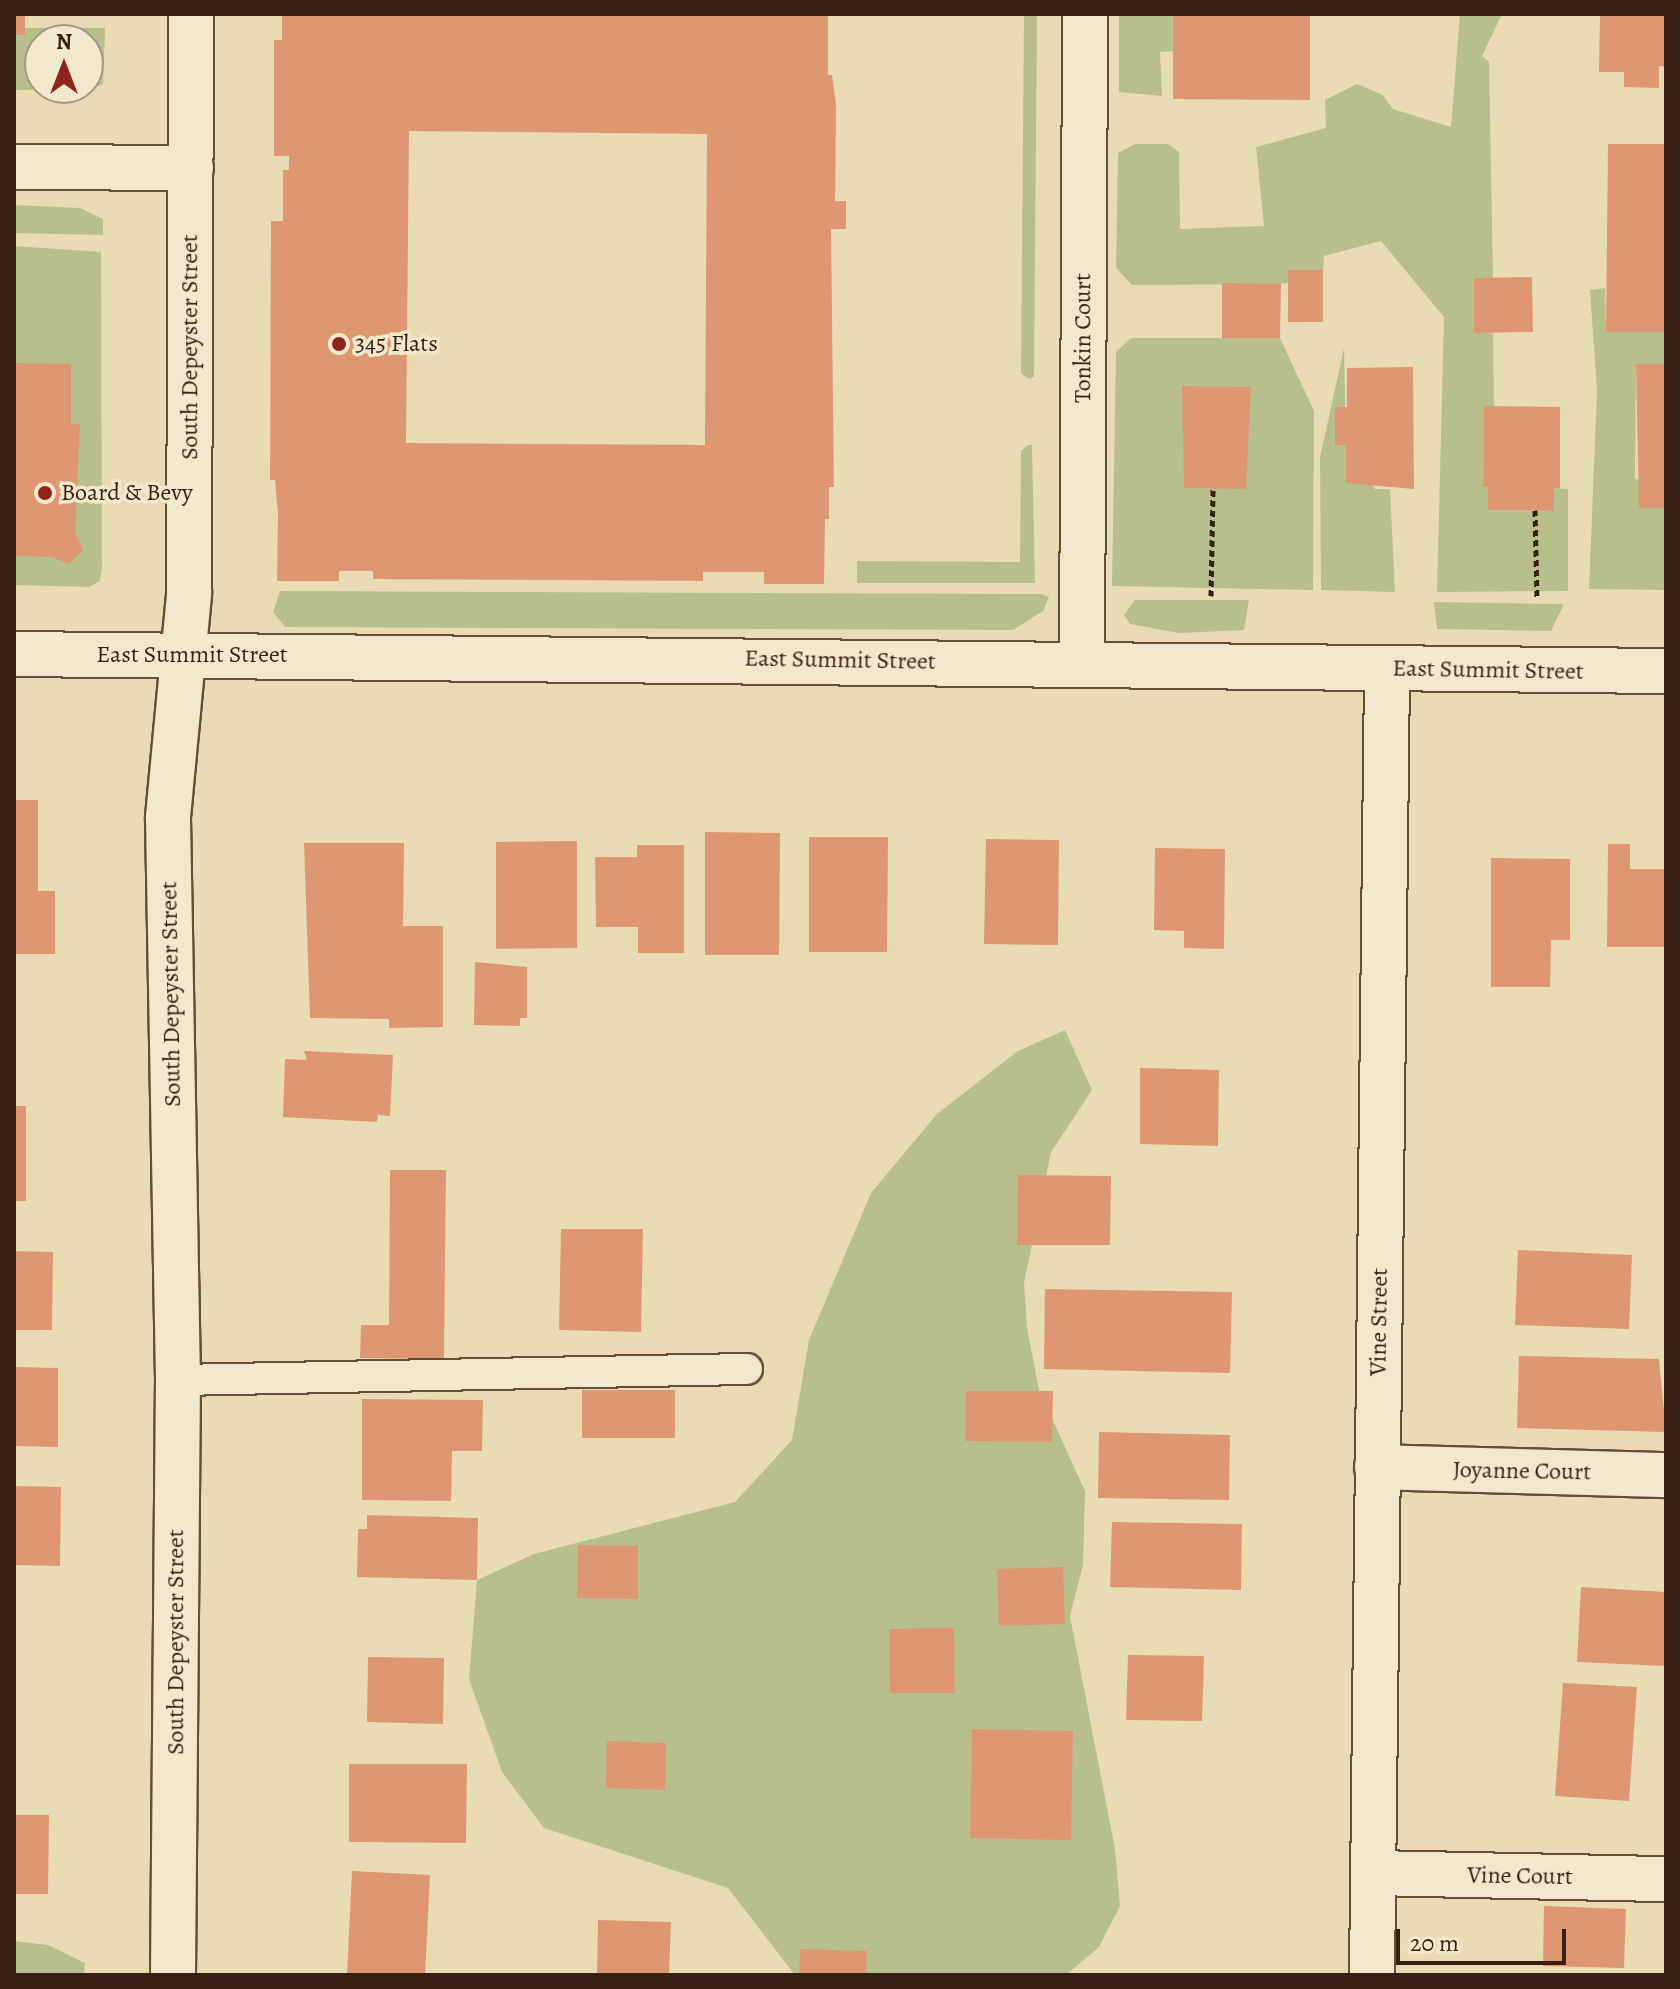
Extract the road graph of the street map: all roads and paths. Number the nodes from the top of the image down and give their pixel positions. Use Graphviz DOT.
graph roads {
  1 [pos="191,14"];
  2 [pos="1085,14"];
  3 [pos="14,167"];
  4 [pos="191,168"];
  5 [pos="1213,488"];
  6 [pos="1535,510"];
  7 [pos="1211,596"];
  8 [pos="1537,598"];
  9 [pos="14,654"];
  10 [pos="185,655"];
  11 [pos="1082,662"];
  12 [pos="1387,669"];
  13 [pos="1666,671"];
  14 [pos="747,1369"];
  15 [pos="178,1380"];
  16 [pos="1377,1467"];
  17 [pos="1666,1475"];
  18 [pos="1373,1873"];
  19 [pos="1666,1879"];
  20 [pos="173,1975"];
  21 [pos="1372,1975"];
  1 -- 4 [label="street, South Depeyster Street"];
  2 -- 11 [label="street, Tonkin Court"];
  3 -- 4 [label="street"];
  4 -- 10 [label="street, South Depeyster Street"];
  5 -- 7 [label="path"];
  6 -- 8 [label="path"];
  9 -- 10 [label="street, East Summit Street"];
  10 -- 11 [label="street, East Summit Street"];
  10 -- 15 [label="street, South Depeyster Street"];
  11 -- 12 [label="street, East Summit Street"];
  12 -- 13 [label="street, East Summit Street"];
  12 -- 16 [label="street, Vine Street"];
  14 -- 15 [label="lane"];
  15 -- 20 [label="street, South Depeyster Street"];
  16 -- 17 [label="street, Joyanne Court"];
  16 -- 18 [label="street, Vine Street"];
  18 -- 19 [label="street, Vine Court"];
  18 -- 21 [label="street, Vine Street"];
}
